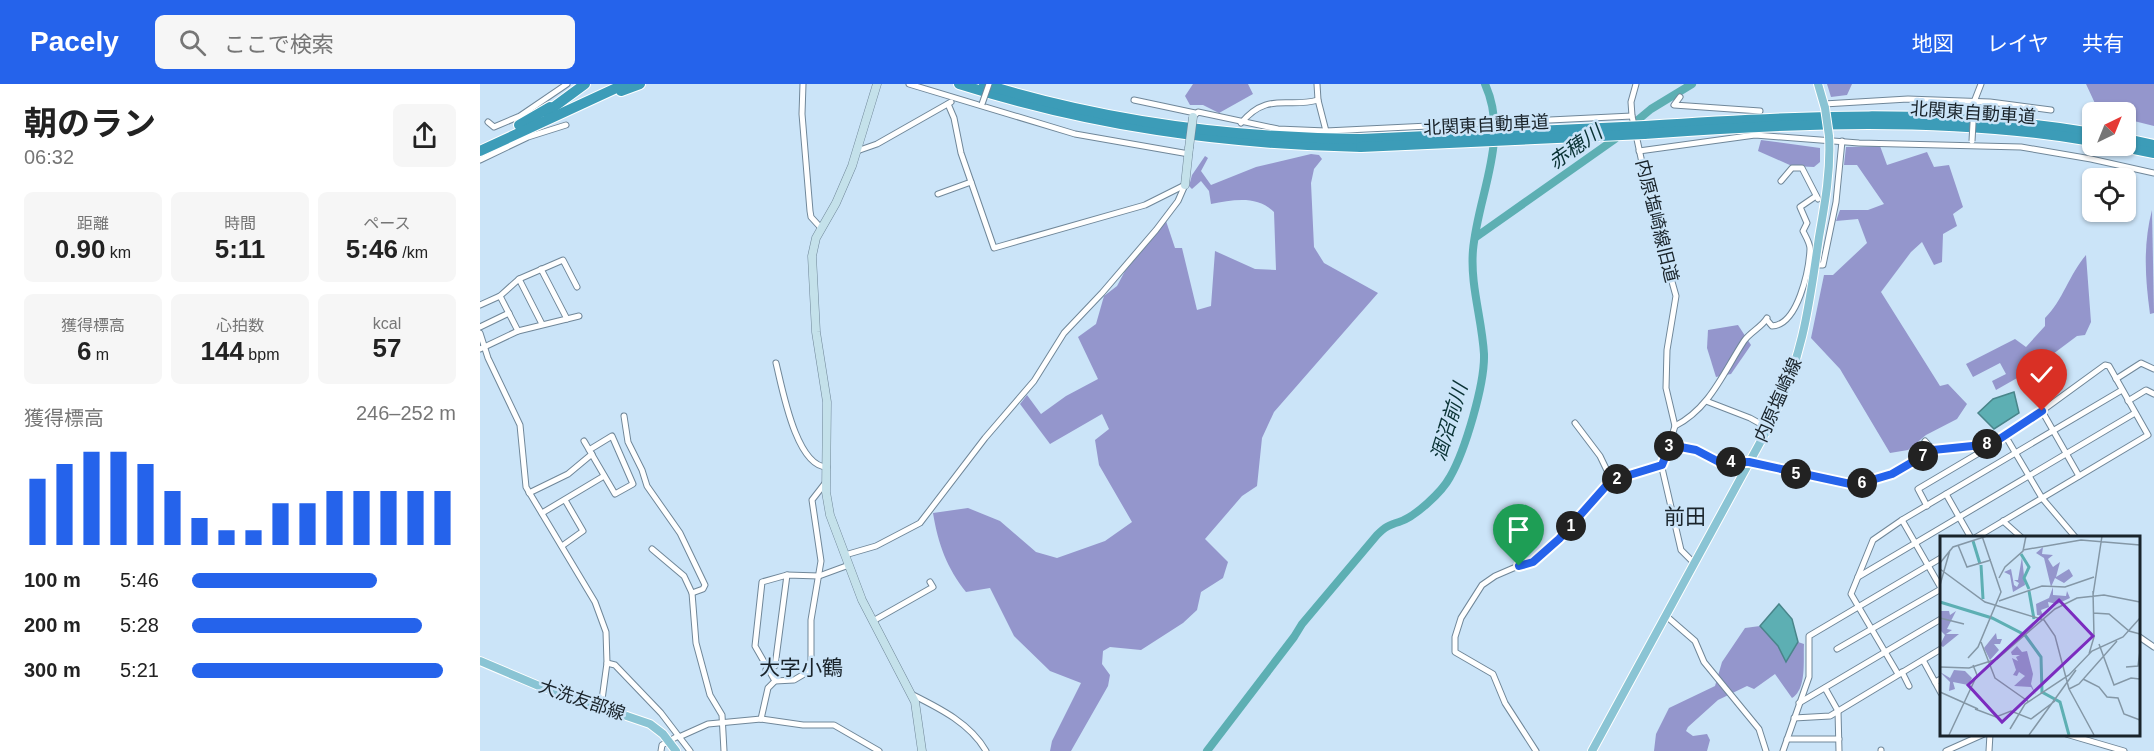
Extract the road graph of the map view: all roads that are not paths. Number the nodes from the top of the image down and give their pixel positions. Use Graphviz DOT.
graph roads {
  1 [pos="567,84"];
  2 [pos="578,84"];
  3 [pos="585,84"];
  4 [pos="625,84"];
  5 [pos="640,84"];
  6 [pos="803,84"];
  7 [pos="877,84"];
  8 [pos="909,84"];
  9 [pos="959,84"];
  10 [pos="986,84"];
  11 [pos="1317,84"];
  12 [pos="1636,84"];
  13 [pos="1818,84"];
  14 [pos="1981,84"];
  15 [pos="1680,97"];
  16 [pos="954,99"];
  17 [pos="1134,100"];
  18 [pos="1318,100"];
  19 [pos="1974,103"];
  20 [pos="948,104"];
  21 [pos="982,105"];
  22 [pos="1701,106"];
  23 [pos="1824,106"];
  24 [pos="2051,110"];
  25 [pos="1760,111"];
  26 [pos="1700,114"];
  27 [pos="1194,115"];
  28 [pos="1590,118"];
  29 [pos="489,122"];
  30 [pos="1241,123"];
  31 [pos="566,124"];
  32 [pos="1638,125"];
  33 [pos="521,128"];
  34 [pos="1326,131"];
  35 [pos="2082,132"];
  36 [pos="1701,135"];
  37 [pos="1829,138"];
  38 [pos="1590,140"];
  39 [pos="1605,140"];
  40 [pos="2082,140"];
  41 [pos="1842,141"];
  42 [pos="2136,141"];
  43 [pos="1701,142"];
  44 [pos="1361,143"];
  45 [pos="1972,143"];
  46 [pos="1508,145"];
  47 [pos="2154,145"];
  48 [pos="480,146"];
  49 [pos="2136,149"];
  50 [pos="1639,150"];
  51 [pos="480,151"];
  52 [pos="858,151"];
  53 [pos="1189,151"];
  54 [pos="2154,153"];
  55 [pos="480,160"];
  56 [pos="2154,173"];
  57 [pos="1781,181"];
  58 [pos="971,182"];
  59 [pos="1185,185"];
  60 [pos="938,194"];
  61 [pos="821,228"];
  62 [pos="1815,265"];
  63 [pos="541,269"];
  64 [pos="519,279"];
  65 [pos="577,287"];
  66 [pos="500,296"];
  67 [pos="480,305"];
  68 [pos="509,313"];
  69 [pos="579,316"];
  70 [pos="567,319"];
  71 [pos="542,324"];
  72 [pos="480,327"];
  73 [pos="518,331"];
  74 [pos="480,333"];
  75 [pos="482,348"];
  76 [pos="776,363"];
  77 [pos="2154,369"];
  78 [pos="2116,379"];
  79 [pos="2122,390"];
  80 [pos="2154,394"];
  81 [pos="1706,401"];
  82 [pos="2128,401"];
  83 [pos="2042,411"];
  84 [pos="2135,413"];
  85 [pos="624,416"];
  86 [pos="1575,423"];
  87 [pos="1674,426"];
  88 [pos="1768,428"];
  89 [pos="2053,431"];
  90 [pos="2006,437"];
  91 [pos="584,441"];
  92 [pos="1925,441"];
  93 [pos="1992,444"];
  94 [pos="1670,445"];
  95 [pos="1933,450"];
  96 [pos="591,452"];
  97 [pos="2016,453"];
  98 [pos="2066,454"];
  99 [pos="1749,462"];
  100 [pos="1662,465"];
  101 [pos="826,467"];
  102 [pos="604,476"];
  103 [pos="2030,476"];
  104 [pos="2079,476"];
  105 [pos="1612,481"];
  106 [pos="825,482"];
  107 [pos="529,493"];
  108 [pos="1946,494"];
  109 [pos="2042,498"];
  110 [pos="565,500"];
  111 [pos="1927,506"];
  112 [pos="542,513"];
  113 [pos="1959,517"];
  114 [pos="1902,520"];
  115 [pos="2003,521"];
  116 [pos="1972,536"];
  117 [pos="1977,536"];
  118 [pos="2020,536"];
  119 [pos="2074,536"];
  120 [pos="1916,543"];
  121 [pos="562,546"];
  122 [pos="652,549"];
  123 [pos="845,555"];
  124 [pos="1940,559"];
  125 [pos="1694,563"];
  126 [pos="849,565"];
  127 [pos="1928,566"];
  128 [pos="787,575"];
  129 [pos="819,576"];
  130 [pos="1856,578"];
  131 [pos="930,582"];
  132 [pos="1940,586"];
  133 [pos="1940,589"];
  134 [pos="692,593"];
  135 [pos="1858,607"];
  136 [pos="1665,615"];
  137 [pos="1940,620"];
  138 [pos="873,621"];
  139 [pos="1872,629"];
  140 [pos="2139,637"];
  141 [pos="2154,647"];
  142 [pos="1837,649"];
  143 [pos="1940,650"];
  144 [pos="1885,652"];
  145 [pos="1923,660"];
  146 [pos="480,661"];
  147 [pos="607,663"];
  148 [pos="766,670"];
  149 [pos="1900,673"];
  150 [pos="1940,680"];
  151 [pos="775,681"];
  152 [pos="1935,682"];
  153 [pos="1909,686"];
  154 [pos="1825,688"];
  155 [pos="1940,691"];
  156 [pos="911,694"];
  157 [pos="1799,703"];
  158 [pos="601,707"];
  159 [pos="1838,711"];
  160 [pos="1794,718"];
  161 [pos="761,719"];
  162 [pos="723,721"];
  163 [pos="1982,736"];
  164 [pos="1990,736"];
  165 [pos="2070,736"];
  166 [pos="679,737"];
  167 [pos="1787,739"];
  168 [pos="1839,739"];
  169 [pos="668,740"];
  170 [pos="661,751"];
  171 [pos="676,751"];
  172 [pos="690,751"];
  173 [pos="724,751"];
  174 [pos="879,751"];
  175 [pos="922,751"];
  176 [pos="986,751"];
  177 [pos="1536,751"];
  178 [pos="1592,751"];
  179 [pos="1766,751"];
  180 [pos="1783,751"];
  181 [pos="1839,751"];
  182 [pos="1946,751"];
  183 [pos="1989,751"];
  184 [pos="2124,751"];
  1 -- 29 [label="street"];
  2 -- 33 [label="highway"];
  3 -- 33 [label="highway"];
  4 -- 33 [label="highway"];
  5 -- 33 [label="highway"];
  6 -- 61 [label="street"];
  7 -- 52 [label="street"];
  8 -- 16 [label="street"];
  9 -- 44 [label="highway, 北関東自動車道"];
  10 -- 21 [label="street, bridge"];
  10 -- 44 [label="highway, 北関東自動車道"];
  11 -- 18 [label="street"];
  12 -- 32 [label="street, 内原塩崎線旧道"];
  13 -- 23 [label="main road, 内原塩崎線"];
  14 -- 19 [label="street"];
  15 -- 22 [label="street"];
  16 -- 20 [label="street"];
  16 -- 21 [label="street"];
  17 -- 27 [label="street"];
  18 -- 30 [label="street"];
  18 -- 34 [label="street"];
  19 -- 23 [label="street"];
  19 -- 24 [label="street"];
  19 -- 45 [label="street, bridge"];
  20 -- 52 [label="street"];
  20 -- 58 [label="street"];
  21 -- 53 [label="street"];
  22 -- 25 [label="street"];
  22 -- 26 [label="street"];
  23 -- 37 [label="main road, 内原塩崎線, bridge"];
  27 -- 30 [label="street"];
  27 -- 53 [label="street, bridge"];
  28 -- 32 [label="street"];
  28 -- 34 [label="street"];
  28 -- 38 [label="street"];
  30 -- 34 [label="street"];
  31 -- 55 [label="street"];
  32 -- 35 [label="highway, 北関東自動車道"];
  32 -- 40 [label="highway, 北関東自動車道"];
  32 -- 44 [label="highway, 北関東自動車道, bridge"];
  32 -- 50 [label="street, 内原塩崎線旧道"];
  33 -- 48 [label="highway"];
  33 -- 51 [label="highway"];
  36 -- 43 [label="street"];
  37 -- 41 [label="street"];
  37 -- 43 [label="street"];
  37 -- 62 [label="main road, 内原塩崎線"];
  38 -- 39 [label="street"];
  38 -- 46 [label="street"];
  41 -- 45 [label="street"];
  41 -- 62 [label="street"];
  42 -- 47 [label="highway"];
  43 -- 50 [label="street"];
  45 -- 56 [label="street"];
  49 -- 54 [label="highway"];
  50 -- 87 [label="street, 内原塩崎線旧道"];
  52 -- 61 [label="street"];
  53 -- 59 [label="street"];
  57 -- 81 [label="street"];
  58 -- 59 [label="street"];
  58 -- 60 [label="street"];
  59 -- 123 [label="street"];
  61 -- 101 [label="street"];
  62 -- 88 [label="main road, 内原塩崎線"];
  63 -- 64 [label="street"];
  63 -- 65 [label="street"];
  63 -- 70 [label="street"];
  64 -- 66 [label="street"];
  64 -- 71 [label="street"];
  66 -- 67 [label="street"];
  66 -- 68 [label="street"];
  68 -- 72 [label="street"];
  68 -- 73 [label="street"];
  69 -- 70 [label="street"];
  70 -- 71 [label="street"];
  71 -- 73 [label="street"];
  73 -- 75 [label="street"];
  74 -- 75 [label="street"];
  75 -- 107 [label="street"];
  76 -- 101 [label="street"];
  77 -- 78 [label="street"];
  78 -- 79 [label="street"];
  78 -- 83 [label="street"];
  79 -- 82 [label="street"];
  79 -- 89 [label="street"];
  80 -- 82 [label="street"];
  81 -- 87 [label="street"];
  81 -- 88 [label="street"];
  82 -- 84 [label="street"];
  83 -- 89 [label="street"];
  83 -- 90 [label="street"];
  84 -- 98 [label="street"];
  84 -- 104 [label="street"];
  85 -- 134 [label="street"];
  86 -- 105 [label="street"];
  87 -- 94 [label="street, 内原塩崎線旧道"];
  88 -- 99 [label="main road, 内原塩崎線"];
  89 -- 97 [label="street"];
  89 -- 98 [label="street"];
  90 -- 93 [label="street"];
  90 -- 97 [label="street"];
  91 -- 96 [label="street"];
  92 -- 95 [label="street"];
  93 -- 95 [label="street"];
  93 -- 111 [label="street"];
  94 -- 99 [label="street"];
  94 -- 100 [label="street, 内原塩崎線旧道"];
  95 -- 99 [label="street"];
  96 -- 102 [label="street"];
  96 -- 102 [label="street"];
  96 -- 107 [label="street"];
  97 -- 103 [label="street"];
  97 -- 108 [label="street"];
  98 -- 103 [label="street"];
  98 -- 104 [label="street"];
  99 -- 125 [label="main road, 内原塩崎線"];
  100 -- 105 [label="street"];
  100 -- 125 [label="street"];
  101 -- 106 [label="street"];
  102 -- 110 [label="street"];
  103 -- 109 [label="street"];
  103 -- 113 [label="street"];
  104 -- 109 [label="street"];
  105 -- 177 [label="street"];
  106 -- 123 [label="street"];
  106 -- 129 [label="street"];
  107 -- 112 [label="street"];
  108 -- 111 [label="street"];
  108 -- 113 [label="street"];
  109 -- 115 [label="street"];
  109 -- 119 [label="street"];
  110 -- 112 [label="street"];
  110 -- 121 [label="street"];
  111 -- 114 [label="street"];
  112 -- 121 [label="street"];
  113 -- 116 [label="street"];
  113 -- 120 [label="street"];
  114 -- 120 [label="street"];
  114 -- 130 [label="street"];
  115 -- 117 [label="street"];
  115 -- 118 [label="street"];
  120 -- 127 [label="street"];
  120 -- 130 [label="street"];
  121 -- 147 [label="street"];
  122 -- 134 [label="street"];
  123 -- 126 [label="street"];
  124 -- 127 [label="street"];
  125 -- 136 [label="main road, 内原塩崎線"];
  126 -- 129 [label="street"];
  126 -- 138 [label="street"];
  127 -- 132 [label="street"];
  127 -- 135 [label="street"];
  128 -- 129 [label="street"];
  128 -- 148 [label="street"];
  128 -- 148 [label="street"];
  129 -- 151 [label="street"];
  130 -- 135 [label="street"];
  131 -- 138 [label="street"];
  133 -- 139 [label="street"];
  134 -- 162 [label="street"];
  135 -- 139 [label="street"];
  135 -- 157 [label="street"];
  136 -- 178 [label="main road, 内原塩崎線"];
  136 -- 179 [label="street"];
  137 -- 144 [label="street"];
  138 -- 156 [label="street"];
  139 -- 142 [label="street"];
  139 -- 144 [label="street"];
  140 -- 141 [label="street"];
  143 -- 145 [label="street"];
  144 -- 149 [label="street"];
  144 -- 154 [label="street"];
  145 -- 149 [label="street"];
  145 -- 152 [label="street"];
  146 -- 158 [label="main road, 大洗友部線"];
  147 -- 158 [label="street"];
  147 -- 166 [label="street"];
  148 -- 151 [label="street"];
  149 -- 153 [label="street"];
  149 -- 159 [label="street"];
  150 -- 152 [label="street"];
  151 -- 161 [label="street"];
  152 -- 155 [label="street"];
  154 -- 157 [label="street"];
  154 -- 159 [label="street"];
  156 -- 175 [label="street"];
  156 -- 176 [label="street"];
  157 -- 160 [label="street"];
  158 -- 169 [label="main road, 大洗友部線"];
  159 -- 160 [label="street"];
  159 -- 168 [label="street"];
  160 -- 167 [label="street"];
  161 -- 162 [label="street"];
  161 -- 174 [label="street"];
  162 -- 166 [label="street"];
  162 -- 173 [label="street"];
  163 -- 182 [label="street"];
  164 -- 183 [label="street"];
  165 -- 184 [label="street"];
  166 -- 169 [label="street"];
  166 -- 172 [label="street"];
  167 -- 168 [label="street"];
  167 -- 180 [label="street"];
  168 -- 181 [label="street"];
  169 -- 170 [label="street"];
  169 -- 171 [label="main road, 大洗友部線"];
}
